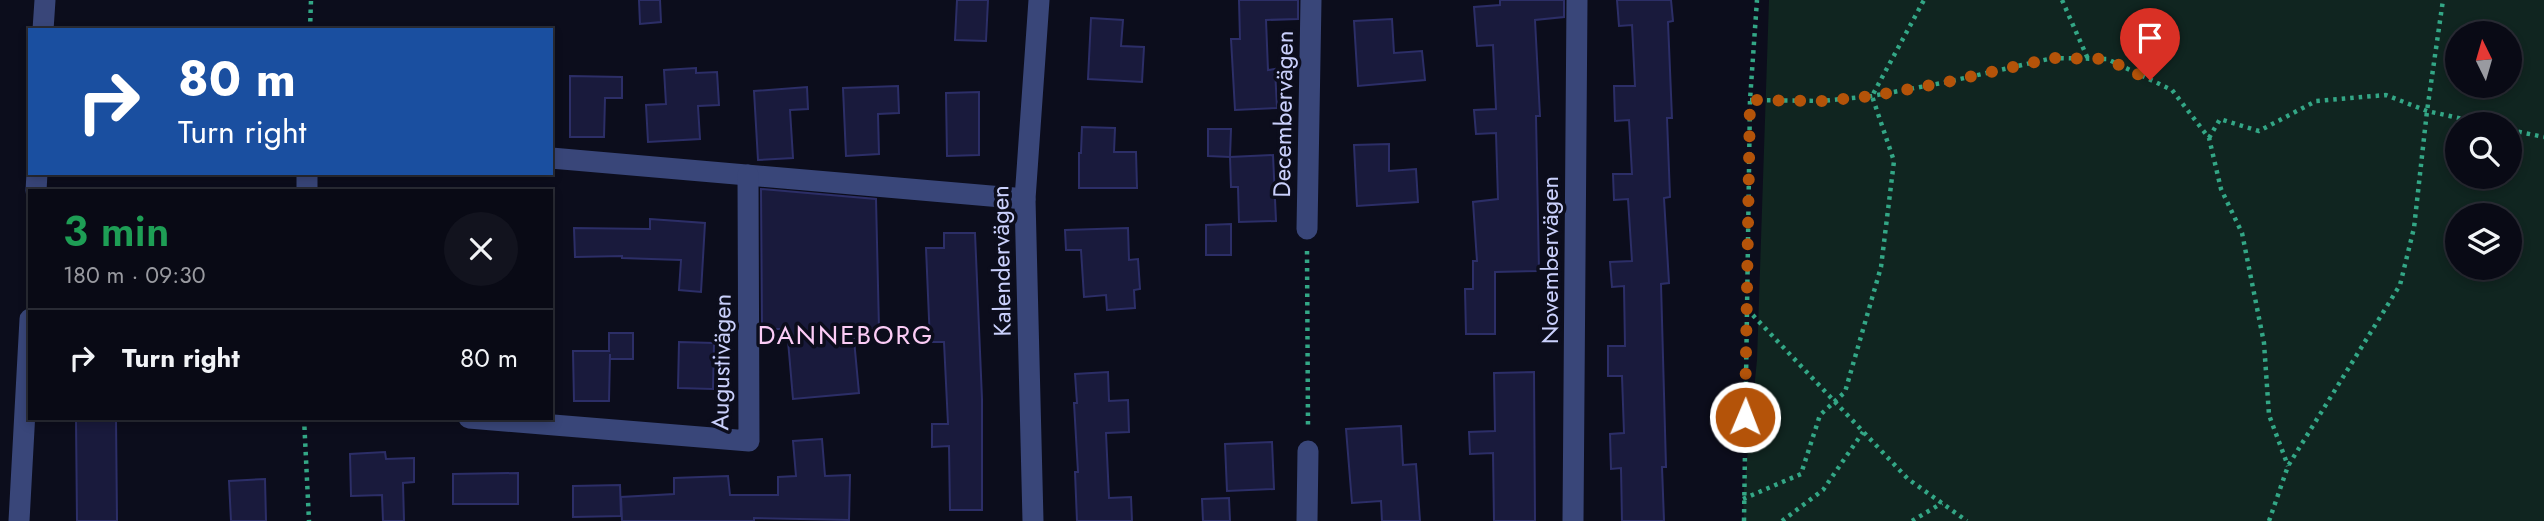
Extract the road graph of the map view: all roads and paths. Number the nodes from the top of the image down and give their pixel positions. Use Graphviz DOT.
graph roads {
  1 [pos="44,0"];
  2 [pos="311,0"];
  3 [pos="1039,0"];
  4 [pos="1311,0"];
  5 [pos="1577,0"];
  6 [pos="1757,0"];
  7 [pos="1924,0"];
  8 [pos="2062,0"];
  9 [pos="2444,0"];
  10 [pos="43,28"];
  11 [pos="310,28"];
  12 [pos="2088,59"];
  13 [pos="1872,96"];
  14 [pos="1750,100"];
  15 [pos="2427,111"];
  16 [pos="2445,115"];
  17 [pos="2522,132"];
  18 [pos="2544,137"];
  19 [pos="2209,138"];
  20 [pos="553,158"];
  21 [pos="748,175"];
  22 [pos="1025,199"];
  23 [pos="1307,229"];
  24 [pos="1747,309"];
  25 [pos="28,356"];
  26 [pos="1835,402"];
  27 [pos="304,420"];
  28 [pos="493,420"];
  29 [pos="1863,432"];
  30 [pos="1308,451"];
  31 [pos="2288,467"];
  32 [pos="1743,499"];
  33 [pos="1942,503"];
  34 [pos="19,521"];
  35 [pos="309,521"];
  36 [pos="1032,521"];
  37 [pos="1307,521"];
  38 [pos="1573,521"];
  39 [pos="1744,521"];
  40 [pos="1782,521"];
  41 [pos="1912,521"];
  42 [pos="1966,521"];
  43 [pos="2269,521"];
  1 -- 10 [label="street"];
  2 -- 11 [label="path"];
  3 -- 22 [label="street, Kalendervägen"];
  4 -- 23 [label="street, Decembervägen"];
  5 -- 38 [label="street, Novembervägen"];
  6 -- 14 [label="path"];
  7 -- 13 [label="path"];
  8 -- 12 [label="path"];
  9 -- 15 [label="path"];
  12 -- 13 [label="path"];
  12 -- 19 [label="path"];
  13 -- 14 [label="path"];
  13 -- 26 [label="path"];
  14 -- 24 [label="path"];
  15 -- 16 [label="path"];
  15 -- 19 [label="path"];
  15 -- 31 [label="path"];
  17 -- 18 [label="path"];
  19 -- 31 [label="path"];
  20 -- 21 [label="street"];
  21 -- 22 [label="street"];
  21 -- 28 [label="street, Augustivägen"];
  22 -- 36 [label="street, Kalendervägen"];
  23 -- 30 [label="path"];
  24 -- 26 [label="path"];
  24 -- 32 [label="path"];
  25 -- 34 [label="street"];
  26 -- 29 [label="path"];
  26 -- 32 [label="path"];
  27 -- 35 [label="path"];
  29 -- 33 [label="path"];
  29 -- 40 [label="path"];
  30 -- 37 [label="street"];
  31 -- 43 [label="path"];
  32 -- 39 [label="path"];
  33 -- 41 [label="path"];
  33 -- 42 [label="path"];
}
